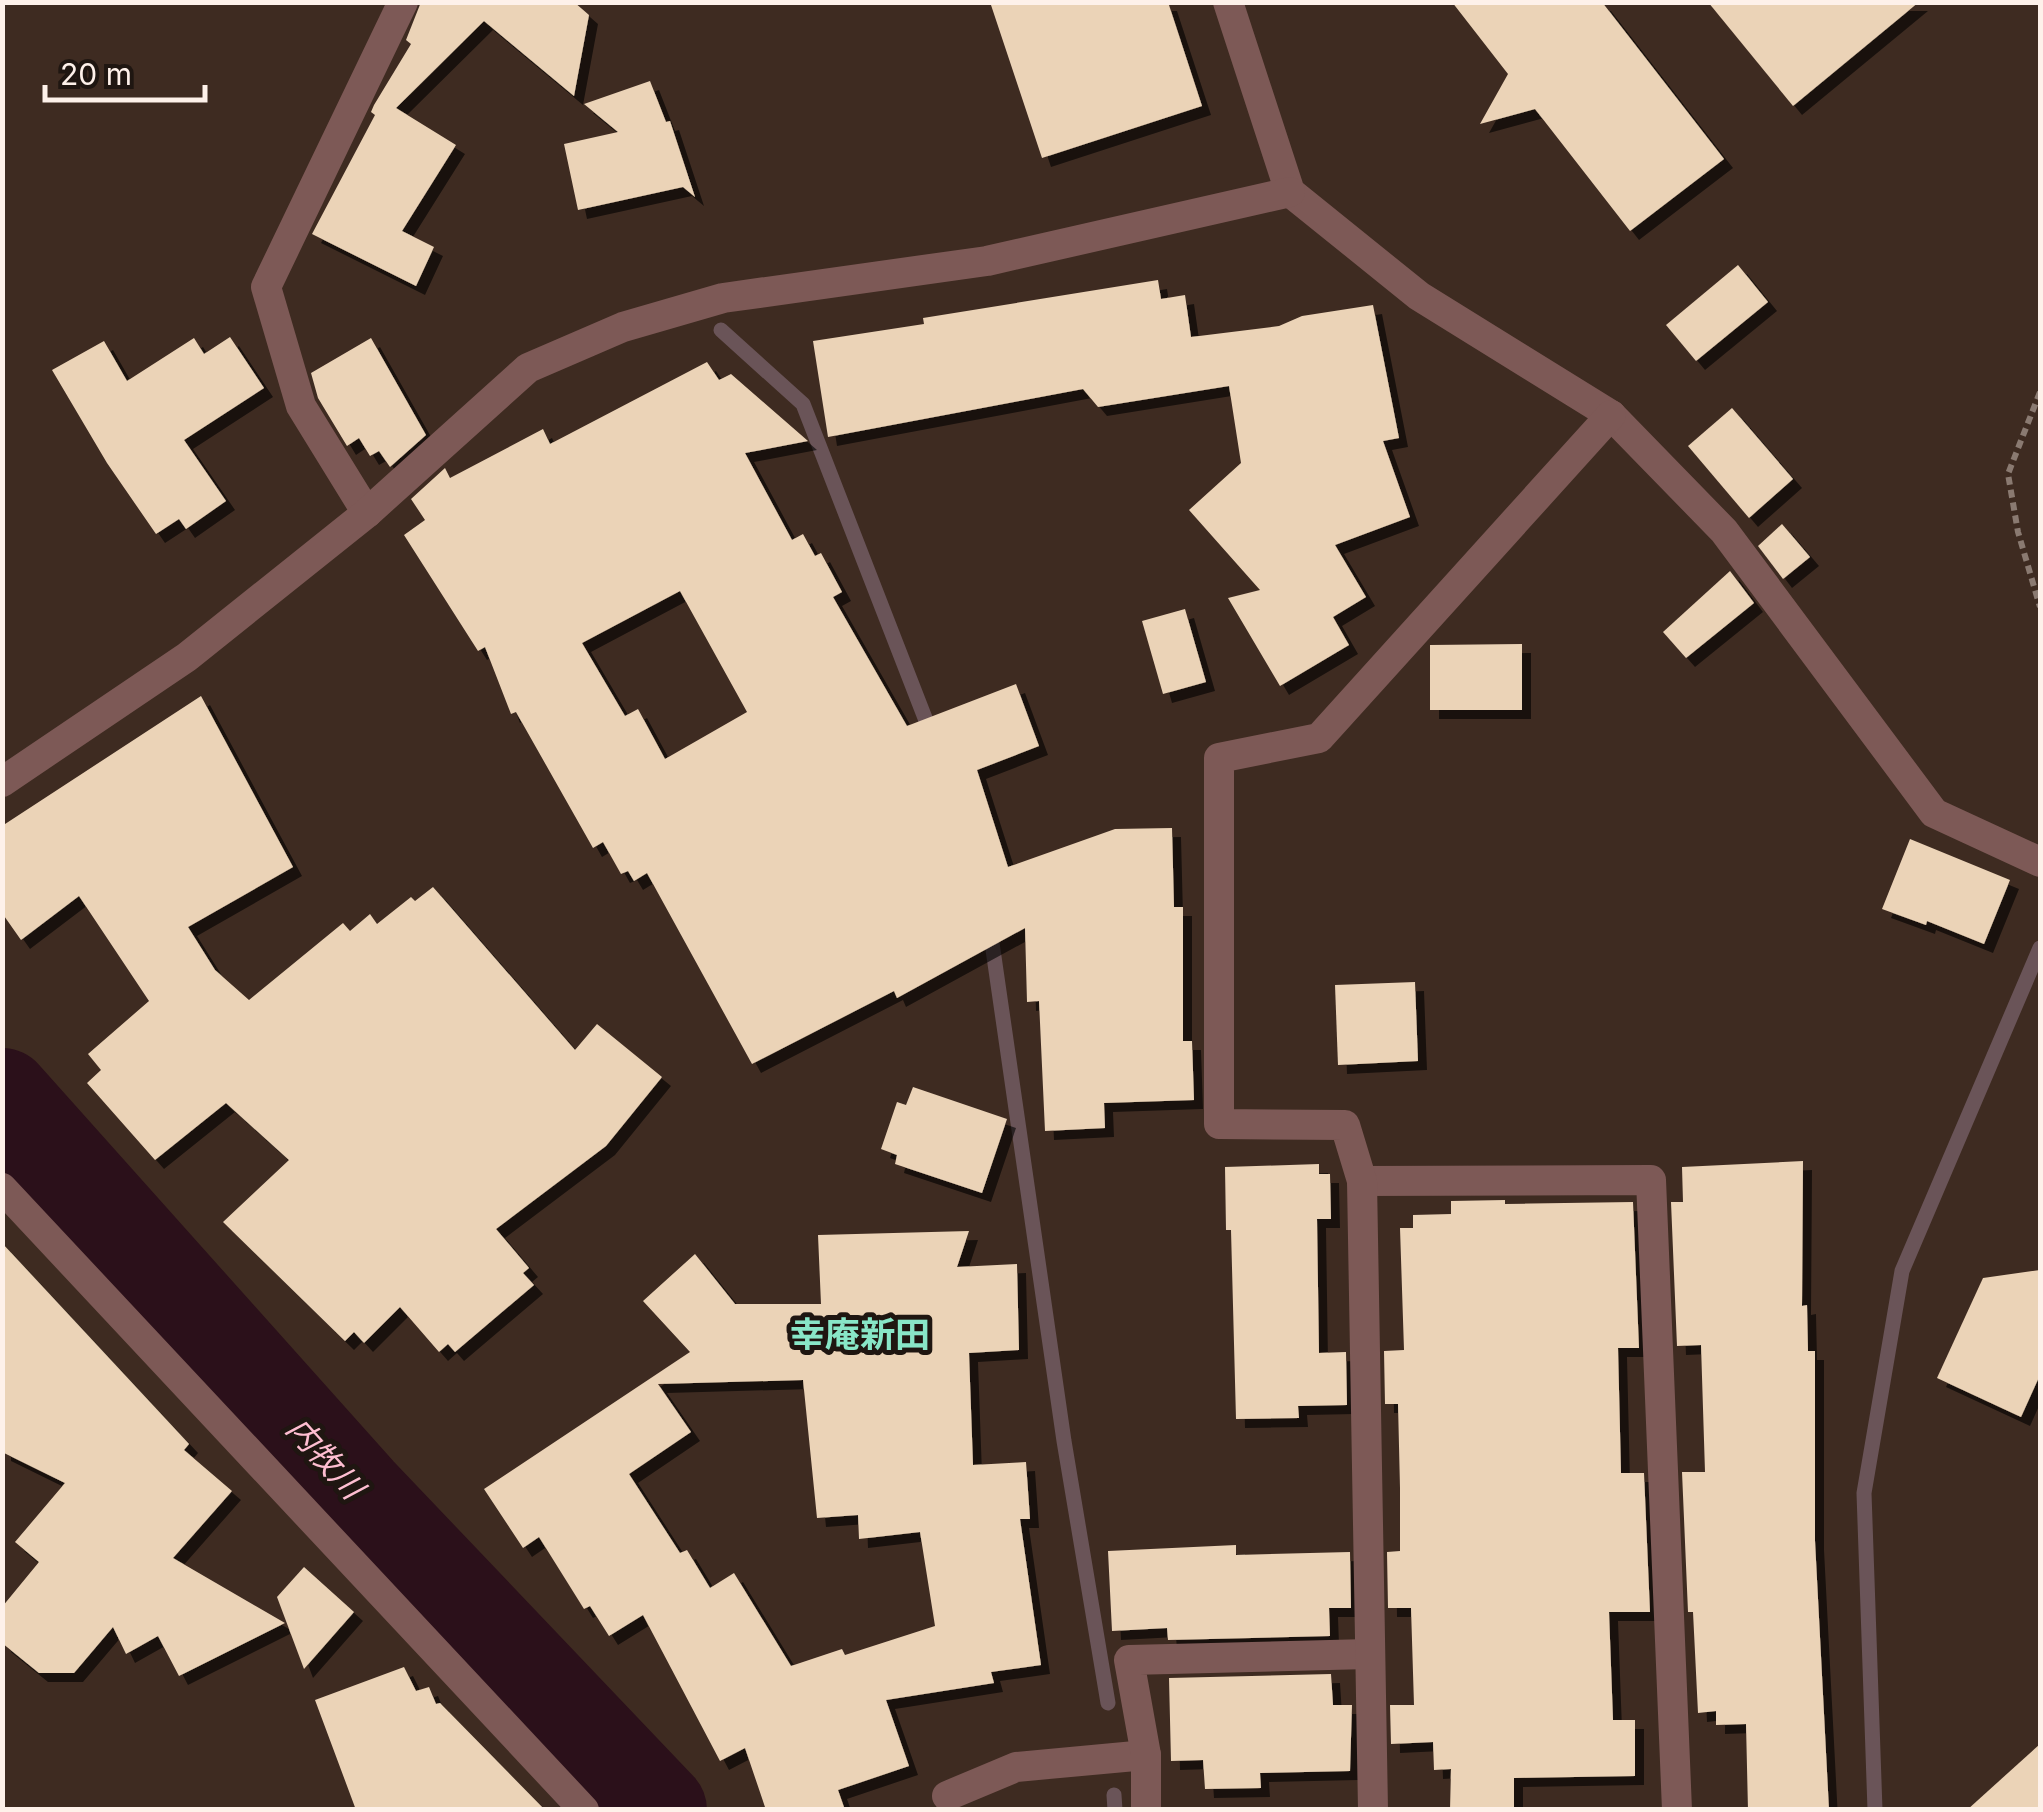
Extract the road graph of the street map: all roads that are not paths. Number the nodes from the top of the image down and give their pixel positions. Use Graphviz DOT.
graph roads {
  1 [pos="403,2"];
  2 [pos="1228,2"];
  3 [pos="1290,192"];
  4 [pos="1611,415"];
  5 [pos="367,512"];
  6 [pos="2,782"];
  7 [pos="2038,857"];
  8 [pos="1362,1181"];
  9 [pos="2,1188"];
  10 [pos="1369,1654"];
  11 [pos="1146,1755"];
  12 [pos="947,1796"];
  13 [pos="584,1810"];
  14 [pos="1146,1810"];
  15 [pos="1373,1810"];
  16 [pos="1677,1810"];
  1 -- 5 [label="street"];
  2 -- 3 [label="street"];
  3 -- 4 [label="street"];
  3 -- 5 [label="street"];
  4 -- 7 [label="street"];
  4 -- 8 [label="street"];
  5 -- 6 [label="street"];
  8 -- 10 [label="street"];
  8 -- 16 [label="street"];
  9 -- 13 [label="street"];
  10 -- 11 [label="street"];
  10 -- 15 [label="street"];
  11 -- 12 [label="street"];
  11 -- 14 [label="street"];
}
